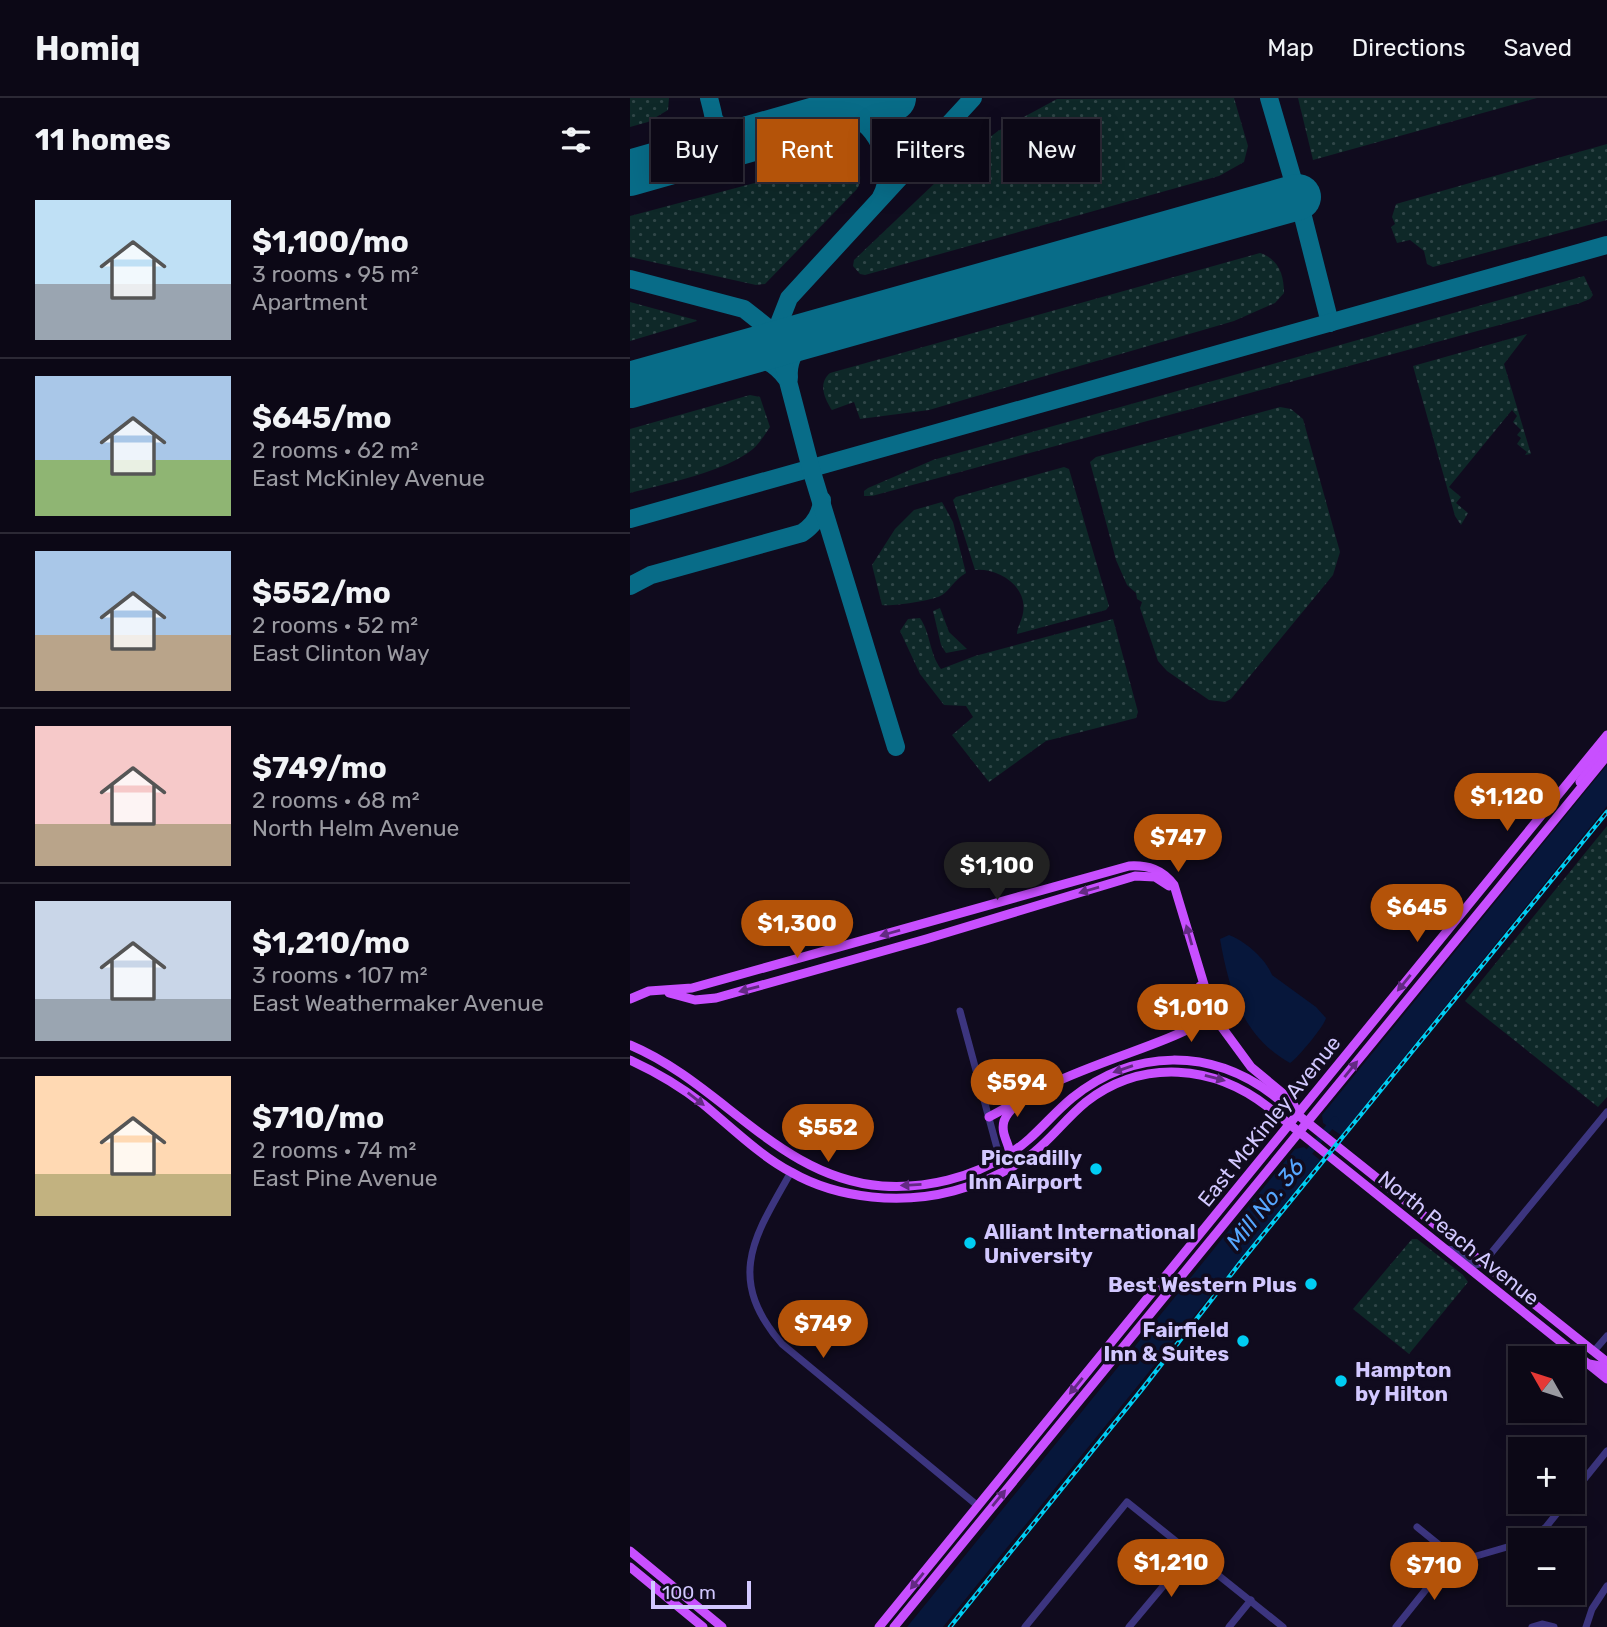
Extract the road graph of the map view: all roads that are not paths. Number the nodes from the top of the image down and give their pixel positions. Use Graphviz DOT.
graph roads {
  1 [pos="1607,735"];
  2 [pos="1607,744"];
  3 [pos="1607,756"];
  4 [pos="1570,802"];
  5 [pos="1179,898"];
  6 [pos="955,915"];
  7 [pos="959,929"];
  8 [pos="1200,973"];
  9 [pos="663,991"];
  10 [pos="630,999"];
  11 [pos="960,1011"];
  12 [pos="630,1045"];
  13 [pos="630,1060"];
  14 [pos="1032,1095"];
  15 [pos="1607,1112"];
  16 [pos="1298,1114"];
  17 [pos="989,1117"];
  18 [pos="1308,1122"];
  19 [pos="1289,1125"];
  20 [pos="1299,1132"];
  21 [pos="1011,1153"];
  22 [pos="1000,1159"];
  23 [pos="1007,1169"];
  24 [pos="791,1172"];
  25 [pos="874,1185"];
  26 [pos="1445,1249"];
  27 [pos="1483,1263"];
  28 [pos="1175,1264"];
  29 [pos="1527,1316"];
  30 [pos="1607,1336"];
  31 [pos="1123,1346"];
  32 [pos="1594,1351"];
  33 [pos="1607,1362"];
  34 [pos="1588,1364"];
  35 [pos="1607,1370"];
  36 [pos="1607,1380"];
  37 [pos="1607,1451"];
  38 [pos="1585,1477"];
  39 [pos="978,1506"];
  40 [pos="1556,1514"];
  41 [pos="1417,1527"];
  42 [pos="1545,1528"];
  43 [pos="1508,1546"];
  44 [pos="630,1551"];
  45 [pos="1191,1553"];
  46 [pos="638,1559"];
  47 [pos="1458,1561"];
  48 [pos="630,1568"];
  49 [pos="936,1576"];
  50 [pos="1607,1586"];
  51 [pos="1251,1601"];
  52 [pos="703,1627"];
  53 [pos="722,1627"];
  54 [pos="879,1627"];
  55 [pos="894,1627"];
  56 [pos="1025,1627"];
  57 [pos="1129,1627"];
  58 [pos="1229,1627"];
  59 [pos="1283,1627"];
  60 [pos="1396,1627"];
  61 [pos="1532,1627"];
  62 [pos="1554,1627"];
  63 [pos="1586,1627"];
  1 -- 16 [label="main road, East McKinley Avenue, one-way"];
  2 -- 4 [label="main road"];
  3 -- 4 [label="main road, East McKinley Avenue"];
  18 -- 4 [label="main road, East McKinley Avenue, one-way"];
  5 -- 6 [label="main road"];
  5 -- 7 [label="main road, one-way"];
  8 -- 5 [label="main road, one-way"];
  6 -- 7 [label="main road"];
  6 -- 9 [label="main road, one-way"];
  7 -- 9 [label="main road, one-way"];
  8 -- 14 [label="main road"];
  8 -- 16 [label="main road"];
  9 -- 10 [label="main road"];
  11 -- 17 [label="street"];
  12 -- 25 [label="main road"];
  13 -- 24 [label="main road, one-way"];
  14 -- 17 [label="main road"];
  14 -- 21 [label="main road"];
  15 -- 27 [label="street"];
  16 -- 18 [label="main road, North Peach Avenue"];
  16 -- 19 [label="main road, East McKinley Avenue"];
  16 -- 21 [label="main road, one-way"];
  17 -- 22 [label="street"];
  18 -- 20 [label="main road, East McKinley Avenue"];
  18 -- 27 [label="main road, North Peach Avenue"];
  19 -- 20 [label="main road, North Peach Avenue"];
  23 -- 19 [label="main road, North Peach Avenue, one-way"];
  19 -- 28 [label="main road, East McKinley Avenue"];
  20 -- 26 [label="main road, North Peach Avenue"];
  20 -- 31 [label="main road, East McKinley Avenue"];
  21 -- 22 [label="main road"];
  21 -- 23 [label="main road"];
  22 -- 23 [label="street"];
  22 -- 25 [label="main road, one-way"];
  23 -- 24 [label="main road, North Peach Avenue"];
  24 -- 25 [label="main road"];
  24 -- 39 [label="street"];
  26 -- 27 [label="street"];
  26 -- 29 [label="main road, North Peach Avenue"];
  27 -- 32 [label="main road, North Peach Avenue"];
  28 -- 31 [label="main road"];
  28 -- 39 [label="main road, East McKinley Avenue, one-way"];
  29 -- 32 [label="main road"];
  29 -- 34 [label="main road, North Peach Avenue"];
  30 -- 32 [label="street"];
  49 -- 31 [label="main road, East McKinley Avenue, one-way"];
  32 -- 33 [label="main road, North Peach Avenue"];
  34 -- 35 [label="main road"];
  34 -- 36 [label="main road, North Peach Avenue"];
  37 -- 38 [label="street"];
  39 -- 49 [label="main road"];
  39 -- 54 [label="main road, East McKinley Avenue, one-way"];
  40 -- 42 [label="street"];
  41 -- 47 [label="street"];
  43 -- 47 [label="street"];
  44 -- 46 [label="main road"];
  45 -- 51 [label="street"];
  45 -- 56 [label="street"];
  45 -- 57 [label="street"];
  46 -- 48 [label="street"];
  46 -- 53 [label="main road"];
  47 -- 60 [label="street"];
  48 -- 52 [label="main road"];
  49 -- 55 [label="main road, East McKinley Avenue"];
  50 -- 63 [label="street"];
  51 -- 58 [label="street"];
  51 -- 59 [label="street"];
  61 -- 62 [label="street"];
}
